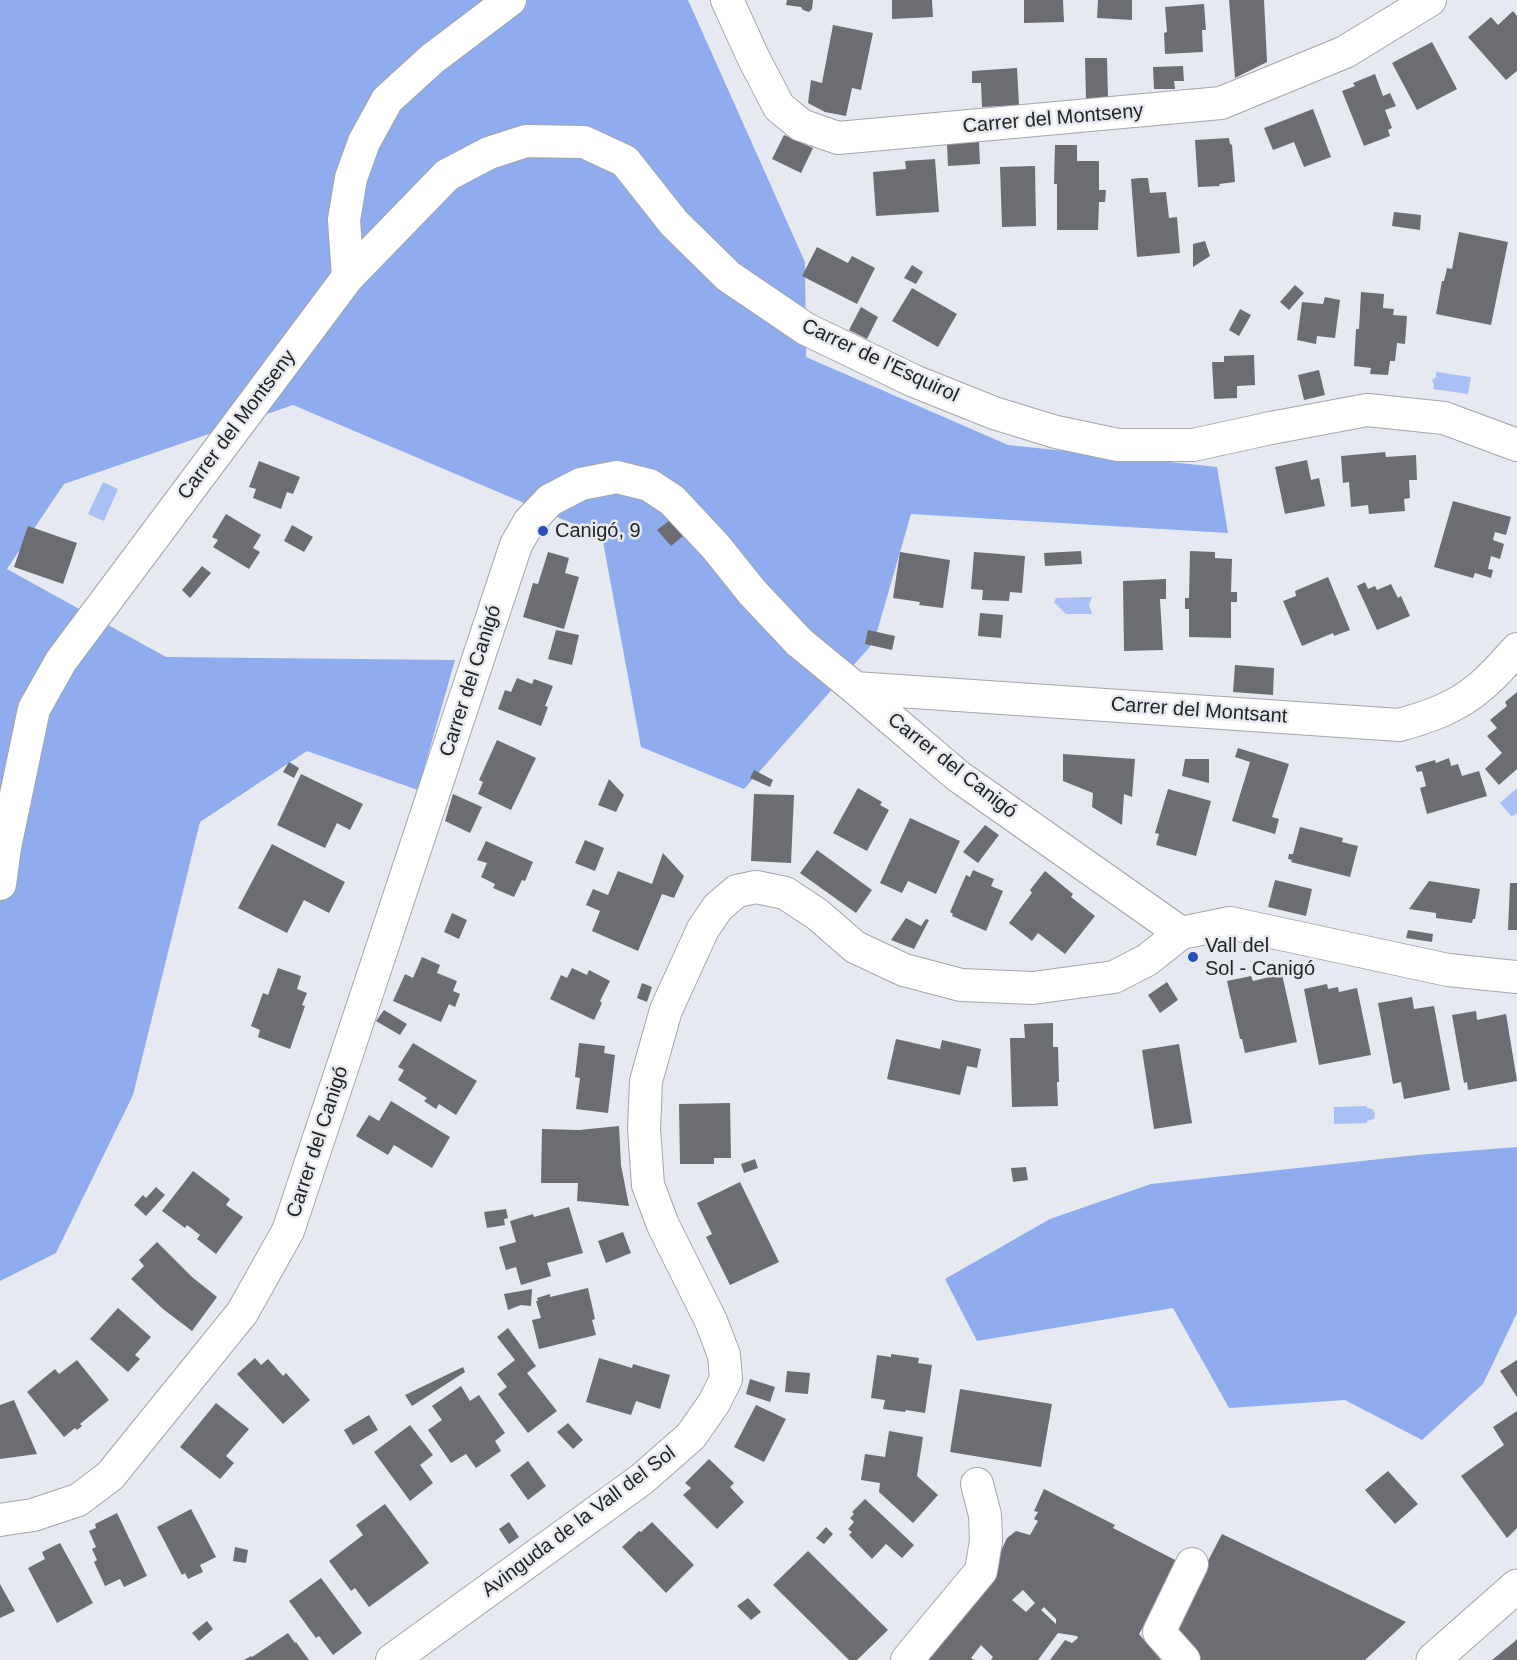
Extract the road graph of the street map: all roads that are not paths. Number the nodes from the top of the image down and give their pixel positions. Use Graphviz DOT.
graph roads {
  1 [pos="510,0"];
  2 [pos="728,0"];
  3 [pos="1430,0"];
  4 [pos="348,277"];
  5 [pos="1517,445"];
  6 [pos="1517,649"];
  7 [pos="855,688"];
  8 [pos="0,884"];
  9 [pos="1181,933"];
  10 [pos="1517,977"];
  11 [pos="977,1484"];
  12 [pos="0,1520"];
  13 [pos="1192,1564"];
  14 [pos="1517,1586"];
  15 [pos="392,1660"];
  16 [pos="907,1660"];
  17 [pos="1184,1660"];
  18 [pos="1433,1660"];
  1 -- 4 [label="street"];
  2 -- 3 [label="street, Carrer del Montseny"];
  4 -- 5 [label="street, Carrer de l'Esquirol"];
  4 -- 8 [label="street, Carrer del Montseny"];
  6 -- 7 [label="street, Carrer del Montsant"];
  7 -- 9 [label="street, Carrer del Canigó"];
  7 -- 12 [label="street, Carrer del Canigó"];
  9 -- 10 [label="street, Avinguda de la Vall del Sol"];
  9 -- 15 [label="street, Avinguda de la Vall del Sol"];
  11 -- 16 [label="street"];
  13 -- 17 [label="street"];
  14 -- 18 [label="street"];
}
